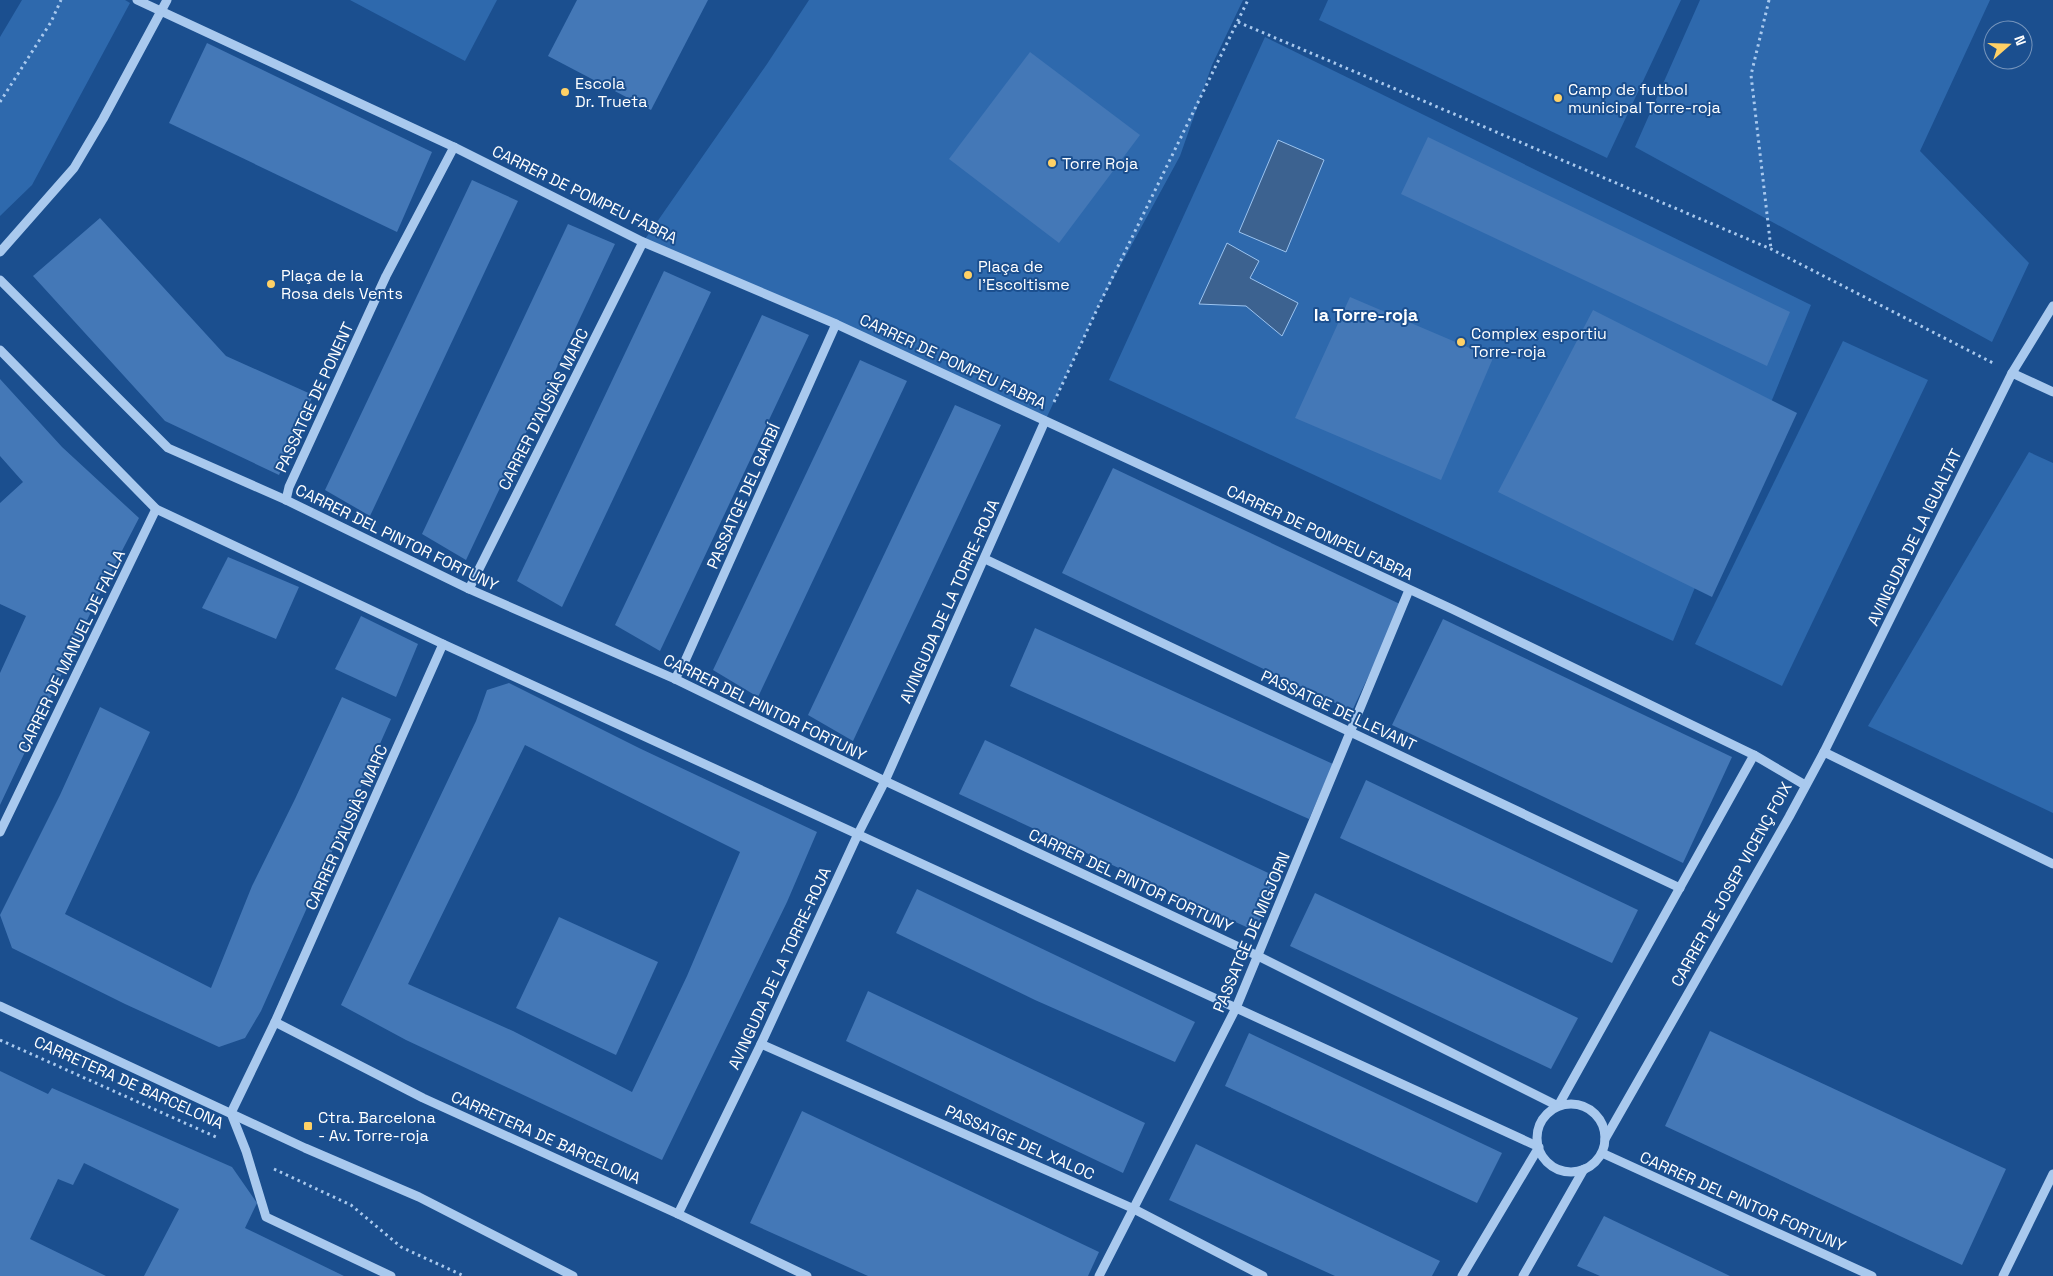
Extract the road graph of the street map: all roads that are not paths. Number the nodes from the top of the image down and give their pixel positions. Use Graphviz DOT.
graph roads {
  1 [pos="137,0"];
  2 [pos="167,0"];
  3 [pos="162,10"];
  4 [pos="454,146"];
  5 [pos="643,242"];
  6 [pos="0,252"];
  7 [pos="0,280"];
  8 [pos="2053,306"];
  9 [pos="836,324"];
  10 [pos="0,350"];
  11 [pos="2012,373"];
  12 [pos="2053,392"];
  13 [pos="1046,421"];
  14 [pos="286,500"];
  15 [pos="156,509"];
  16 [pos="985,559"];
  17 [pos="469,589"];
  18 [pos="1409,590"];
  19 [pos="443,644"];
  20 [pos="675,679"];
  21 [pos="1351,732"];
  22 [pos="1824,752"];
  23 [pos="1754,755"];
  24 [pos="885,781"];
  25 [pos="1805,784"];
  26 [pos="0,832"];
  27 [pos="858,834"];
  28 [pos="2053,864"];
  29 [pos="1680,888"];
  30 [pos="1258,956"];
  31 [pos="0,1006"];
  32 [pos="1236,1008"];
  33 [pos="275,1022"];
  34 [pos="761,1044"];
  35 [pos="1558,1106"];
  36 [pos="231,1113"];
  37 [pos="1605,1139"];
  38 [pos="1539,1147"];
  39 [pos="1602,1153"];
  40 [pos="1584,1169"];
  41 [pos="2053,1174"];
  42 [pos="1132,1208"];
  43 [pos="678,1214"];
  44 [pos="391,1276"];
  45 [pos="573,1276"];
  46 [pos="807,1276"];
  47 [pos="1099,1276"];
  48 [pos="1263,1276"];
  49 [pos="1462,1276"];
  50 [pos="1523,1276"];
  51 [pos="1872,1276"];
  52 [pos="2003,1276"];
  1 -- 3 [label="street, CARRER DE POMPEU FABRA"];
  2 -- 3 [label="street"];
  3 -- 4 [label="street, CARRER DE POMPEU FABRA"];
  3 -- 6 [label="street"];
  4 -- 5 [label="street, CARRER DE POMPEU FABRA"];
  4 -- 14 [label="street, PASSATGE DE PONENT"];
  5 -- 9 [label="street, CARRER DE POMPEU FABRA"];
  5 -- 17 [label="street, CARRER D'AUSIÀS MARC"];
  7 -- 14 [label="street, CARRER DEL PINTOR FORTUNY"];
  8 -- 11 [label="street, AVINGUDA DE LA IGUALTAT"];
  9 -- 13 [label="street, CARRER DE POMPEU FABRA"];
  9 -- 20 [label="street, PASSATGE DEL GARBÍ"];
  10 -- 15 [label="street"];
  11 -- 12 [label="street"];
  11 -- 22 [label="street, AVINGUDA DE LA IGUALTAT"];
  13 -- 16 [label="street, AVINGUDA DE LA TORRE-ROJA"];
  13 -- 18 [label="street, CARRER DE POMPEU FABRA"];
  14 -- 17 [label="street, CARRER DEL PINTOR FORTUNY"];
  15 -- 19 [label="street"];
  15 -- 26 [label="street, CARRER DE MANUEL DE FALLA"];
  16 -- 21 [label="street, PASSATGE DE LLEVANT"];
  16 -- 24 [label="street, AVINGUDA DE LA TORRE-ROJA"];
  17 -- 20 [label="street, CARRER DEL PINTOR FORTUNY"];
  18 -- 21 [label="street, PASSATGE DE MIGJORN"];
  18 -- 23 [label="street, CARRER DE POMPEU FABRA"];
  19 -- 27 [label="street"];
  19 -- 33 [label="street, CARRER D'AUSIÀS MARC"];
  20 -- 24 [label="street, CARRER DEL PINTOR FORTUNY"];
  21 -- 29 [label="street, PASSATGE DE LLEVANT"];
  21 -- 30 [label="street, PASSATGE DE MIGJORN"];
  22 -- 25 [label="street, AVINGUDA DE LA IGUALTAT"];
  22 -- 28 [label="street"];
  23 -- 25 [label="street, CARRER DE JOSEP VICENÇ FOIX"];
  23 -- 29 [label="street"];
  24 -- 27 [label="street, AVINGUDA DE LA TORRE-ROJA"];
  24 -- 30 [label="street, CARRER DEL PINTOR FORTUNY"];
  25 -- 37 [label="street, CARRER DE JOSEP VICENÇ FOIX"];
  27 -- 32 [label="street"];
  27 -- 34 [label="street, AVINGUDA DE LA TORRE-ROJA"];
  29 -- 35 [label="street"];
  30 -- 32 [label="street, PASSATGE DE MIGJORN"];
  30 -- 35 [label="street, CARRER DEL PINTOR FORTUNY"];
  31 -- 36 [label="street, CARRETERA DE BARCELONA"];
  32 -- 38 [label="street"];
  32 -- 42 [label="street, PASSATGE DE MIGJORN"];
  33 -- 36 [label="street, CARRER D'AUSIÀS MARC"];
  33 -- 43 [label="street, CARRETERA DE BARCELONA"];
  34 -- 42 [label="street, PASSATGE DEL XALOC"];
  34 -- 43 [label="street, AVINGUDA DE LA TORRE-ROJA"];
  35 -- 37 [label="street"];
  35 -- 38 [label="street"];
  36 -- 44 [label="street, CARRETERA DE BARCELONA"];
  36 -- 45 [label="street, CARRETERA DE BARCELONA"];
  37 -- 39 [label="street"];
  38 -- 40 [label="street"];
  38 -- 49 [label="street"];
  39 -- 40 [label="street"];
  39 -- 51 [label="street, CARRER DEL PINTOR FORTUNY"];
  40 -- 50 [label="street"];
  41 -- 52 [label="street"];
  42 -- 47 [label="street, PASSATGE DE MIGJORN"];
  42 -- 48 [label="street, PASSATGE DEL XALOC"];
  43 -- 46 [label="street, CARRETERA DE BARCELONA"];
}
